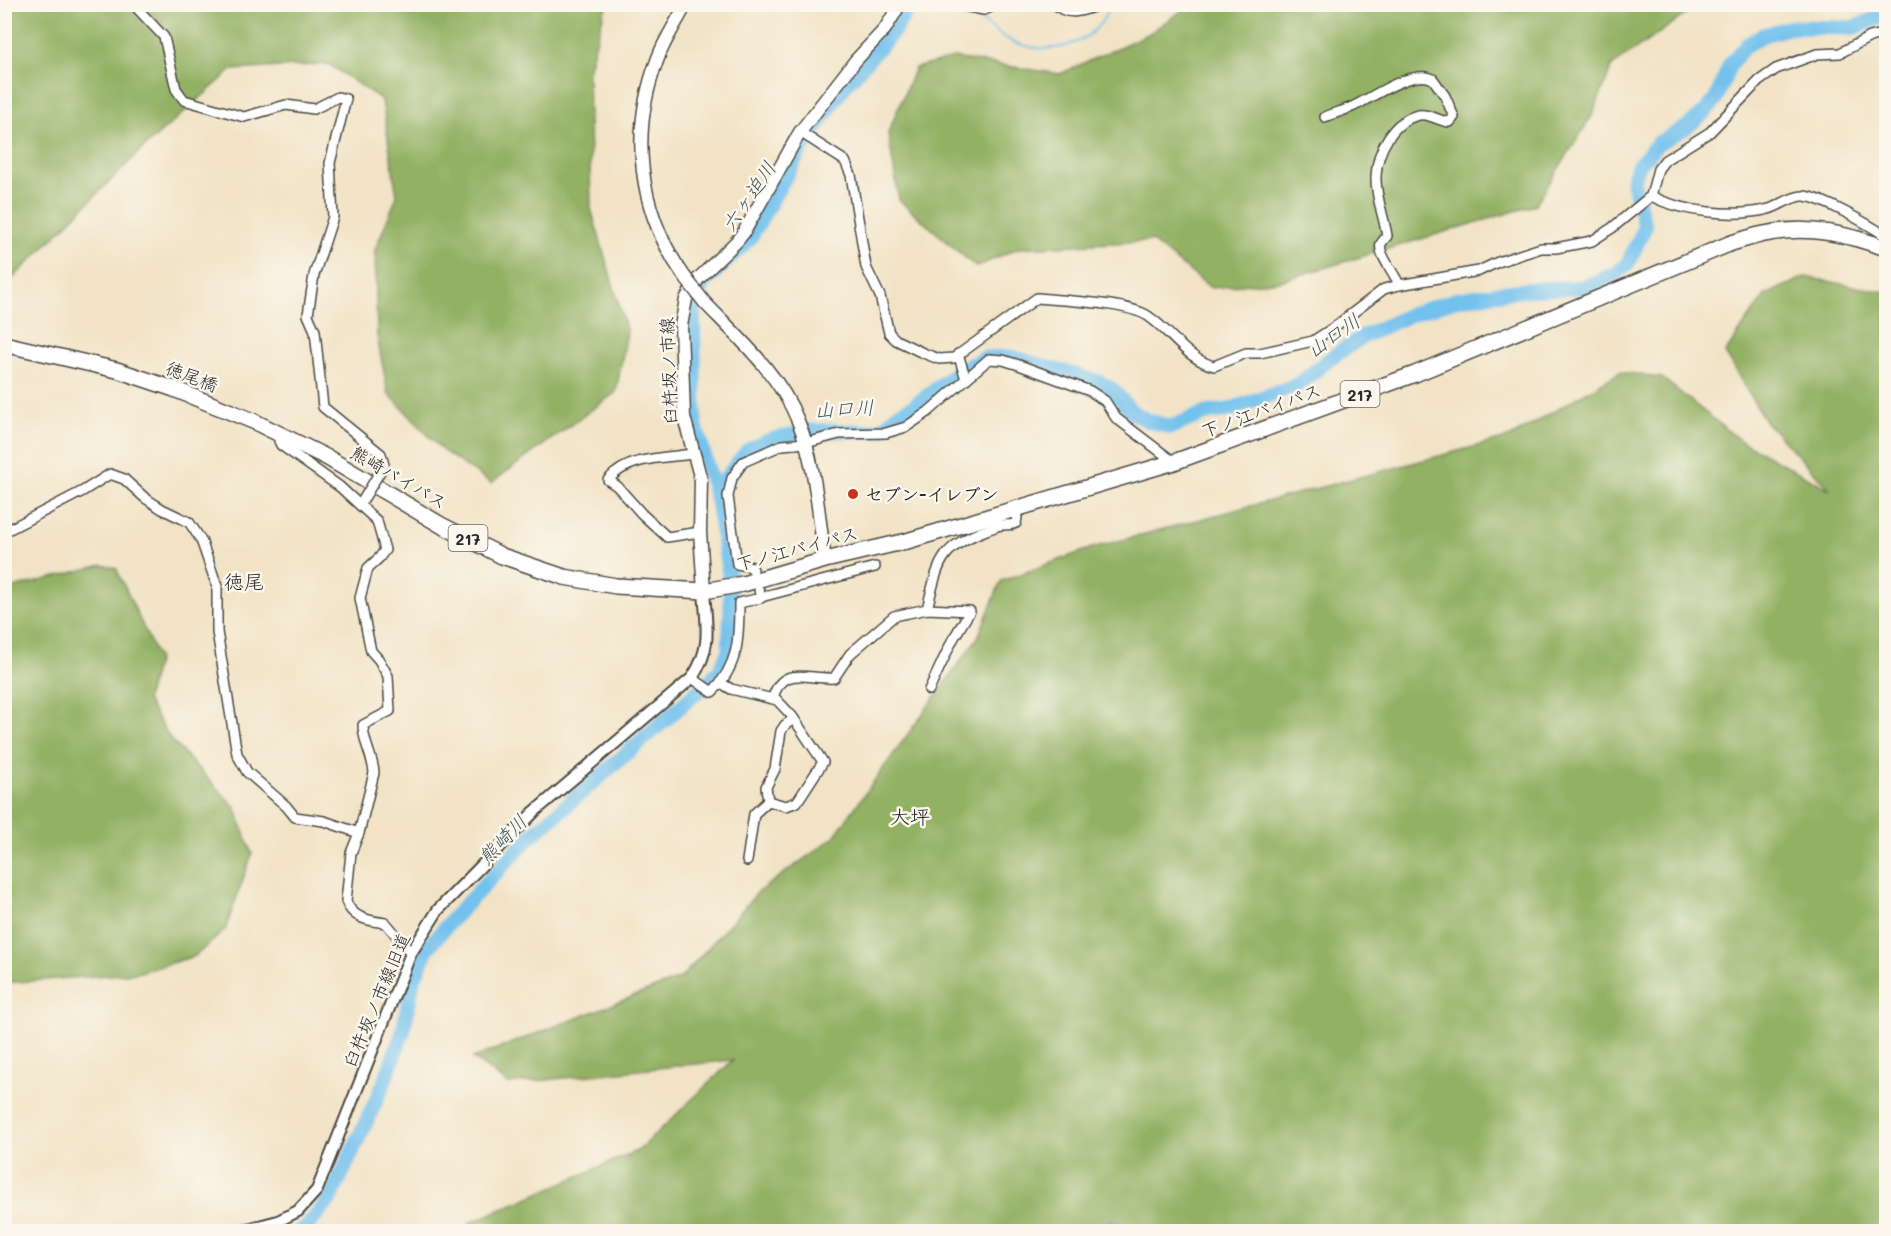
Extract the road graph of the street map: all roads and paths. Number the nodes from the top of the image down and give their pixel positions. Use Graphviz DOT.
graph roads {
  1 [pos="133,4"];
  2 [pos="686,4"];
  3 [pos="900,4"];
  4 [pos="953,4"];
  5 [pos="999,4"];
  6 [pos="1055,4"];
  7 [pos="1101,4"];
  8 [pos="1887,33"];
  9 [pos="1325,117"];
  10 [pos="802,134"];
  11 [pos="1651,196"];
  12 [pos="1887,236"];
  13 [pos="1887,248"];
  14 [pos="1399,285"];
  15 [pos="4,344"];
  16 [pos="959,356"];
  17 [pos="965,377"];
  18 [pos="253,421"];
  19 [pos="281,435"];
  20 [pos="805,440"];
  21 [pos="694,454"];
  22 [pos="1174,462"];
  23 [pos="361,503"];
  24 [pos="1015,509"];
  25 [pos="4,532"];
  26 [pos="700,532"];
  27 [pos="832,558"];
  28 [pos="875,567"];
  29 [pos="792,569"];
  30 [pos="753,570"];
  31 [pos="844,574"];
  32 [pos="797,586"];
  33 [pos="704,591"];
  34 [pos="927,609"];
  35 [pos="694,679"];
  36 [pos="721,683"];
  37 [pos="929,690"];
  38 [pos="773,698"];
  39 [pos="794,719"];
  40 [pos="768,801"];
  41 [pos="359,833"];
  42 [pos="747,861"];
  43 [pos="411,954"];
  44 [pos="236,1232"];
  1 -- 23 [label="street, bridge"];
  2 -- 20 [label="main road, bridge"];
  3 -- 10 [label="main road, 臼杵坂ノ市線"];
  4 -- 5 [label="street"];
  6 -- 7 [label="street"];
  8 -- 11 [label="street"];
  9 -- 14 [label="street"];
  10 -- 16 [label="street"];
  10 -- 21 [label="main road, 臼杵坂ノ市線"];
  11 -- 12 [label="street"];
  11 -- 14 [label="street"];
  13 -- 22 [label="highway, 下ノ江バイパス / 217"];
  14 -- 16 [label="street"];
  15 -- 18 [label="highway, 徳尾橋 / 217"];
  16 -- 17 [label="street"];
  17 -- 20 [label="street"];
  17 -- 22 [label="street"];
  18 -- 19 [label="highway, 熊崎バイパス / 217"];
  19 -- 23 [label="street"];
  19 -- 33 [label="highway, 熊崎バイパス / 217"];
  20 -- 27 [label="main road"];
  20 -- 30 [label="street"];
  21 -- 26 [label="main road, 臼杵坂ノ市線"];
  21 -- 26 [label="street"];
  22 -- 24 [label="highway, 下ノ江バイパス / 217"];
  23 -- 41 [label="street"];
  24 -- 27 [label="highway, 下ノ江バイパス / 217"];
  24 -- 34 [label="street"];
  25 -- 41 [label="street"];
  26 -- 33 [label="main road, 臼杵坂ノ市線"];
  27 -- 29 [label="highway, 下ノ江バイパス / 217"];
  27 -- 31 [label="street"];
  28 -- 31 [label="street"];
  29 -- 32 [label="street"];
  29 -- 33 [label="highway, 下ノ江バイパス / 217"];
  31 -- 32 [label="street"];
  32 -- 36 [label="street"];
  33 -- 35 [label="street, 臼杵坂ノ市線旧道"];
  34 -- 37 [label="street"];
  34 -- 38 [label="street"];
  35 -- 36 [label="street"];
  35 -- 43 [label="street, 臼杵坂ノ市線旧道"];
  36 -- 38 [label="street"];
  38 -- 39 [label="street"];
  39 -- 40 [label="street"];
  39 -- 40 [label="street"];
  40 -- 42 [label="street"];
  41 -- 43 [label="street"];
  43 -- 44 [label="street, 臼杵坂ノ市線旧道"];
}
